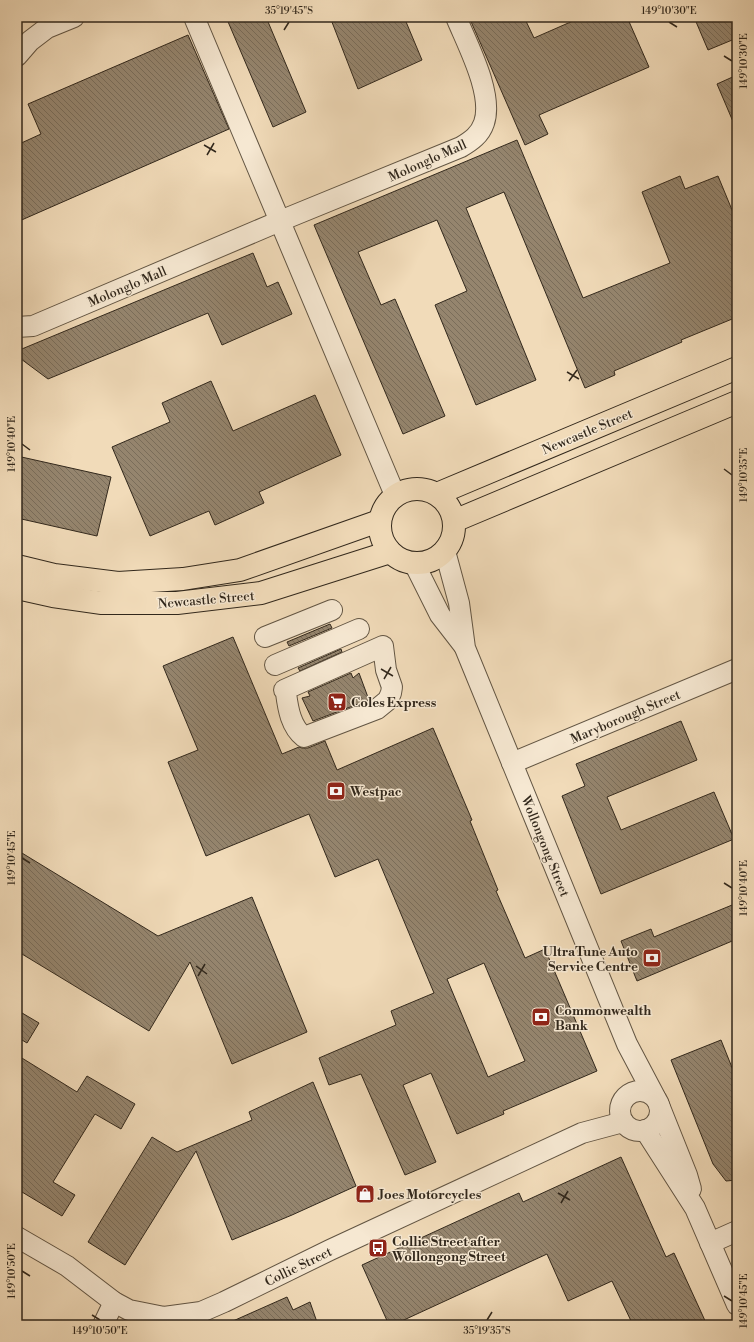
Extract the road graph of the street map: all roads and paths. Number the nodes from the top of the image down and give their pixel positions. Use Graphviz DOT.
graph roads {
  1 [pos="74,17"];
  2 [pos="194,17"];
  3 [pos="456,17"];
  4 [pos="17,56"];
  5 [pos="280,221"];
  6 [pos="17,327"];
  7 [pos="737,368"];
  8 [pos="737,402"];
  9 [pos="437,494"];
  10 [pos="395,495"];
  11 [pos="379,521"];
  12 [pos="454,521"];
  13 [pos="445,551"];
  14 [pos="390,552"];
  15 [pos="414,563"];
  16 [pos="17,566"];
  17 [pos="17,588"];
  18 [pos="332,610"];
  19 [pos="359,629"];
  20 [pos="265,637"];
  21 [pos="465,648"];
  22 [pos="275,665"];
  23 [pos="737,669"];
  24 [pos="285,692"];
  25 [pos="512,764"];
  26 [pos="627,1044"];
  27 [pos="657,1101"];
  28 [pos="624,1107"];
  29 [pos="645,1130"];
  30 [pos="695,1208"];
  31 [pos="737,1231"];
  32 [pos="17,1237"];
  33 [pos="710,1243"];
  34 [pos="114,1302"];
  35 [pos="737,1305"];
  36 [pos="201,1312"];
  37 [pos="104,1325"];
  38 [pos="180,1325"];
  1 -- 4 [label="street"];
  2 -- 5 [label="street"];
  3 -- 5 [label="street, Molonglo Mall"];
  5 -- 6 [label="street, Molonglo Mall"];
  5 -- 10 [label="street"];
  7 -- 9 [label="main road, Newcastle Street"];
  8 -- 12 [label="main road"];
  9 -- 10 [label="main road"];
  9 -- 12 [label="main road"];
  10 -- 11 [label="main road"];
  11 -- 14 [label="main road"];
  11 -- 16 [label="main road, Newcastle Street"];
  12 -- 13 [label="main road"];
  13 -- 15 [label="main road"];
  13 -- 21 [label="street, Wollongong Street"];
  14 -- 15 [label="main road"];
  14 -- 17 [label="main road, Newcastle Street"];
  15 -- 21 [label="street, Wollongong Street"];
  18 -- 20 [label="street"];
  19 -- 22 [label="street"];
  21 -- 25 [label="street, Wollongong Street"];
  23 -- 25 [label="street, Maryborough Street"];
  24 -- 24 [label="street"];
  25 -- 26 [label="street, Wollongong Street"];
  26 -- 27 [label="street, Wollongong Street"];
  26 -- 28 [label="street, Wollongong Street"];
  27 -- 28 [label="street"];
  27 -- 29 [label="street"];
  27 -- 30 [label="street, Wollongong Street"];
  28 -- 29 [label="street"];
  28 -- 36 [label="street, Collie Street"];
  29 -- 30 [label="street, Wollongong Street"];
  30 -- 33 [label="street, Wollongong Street"];
  31 -- 33 [label="street"];
  32 -- 34 [label="street, Collie Street"];
  33 -- 35 [label="street, Wollongong Street"];
  34 -- 36 [label="street, Collie Street"];
  34 -- 37 [label="street"];
  36 -- 38 [label="street"];
}
